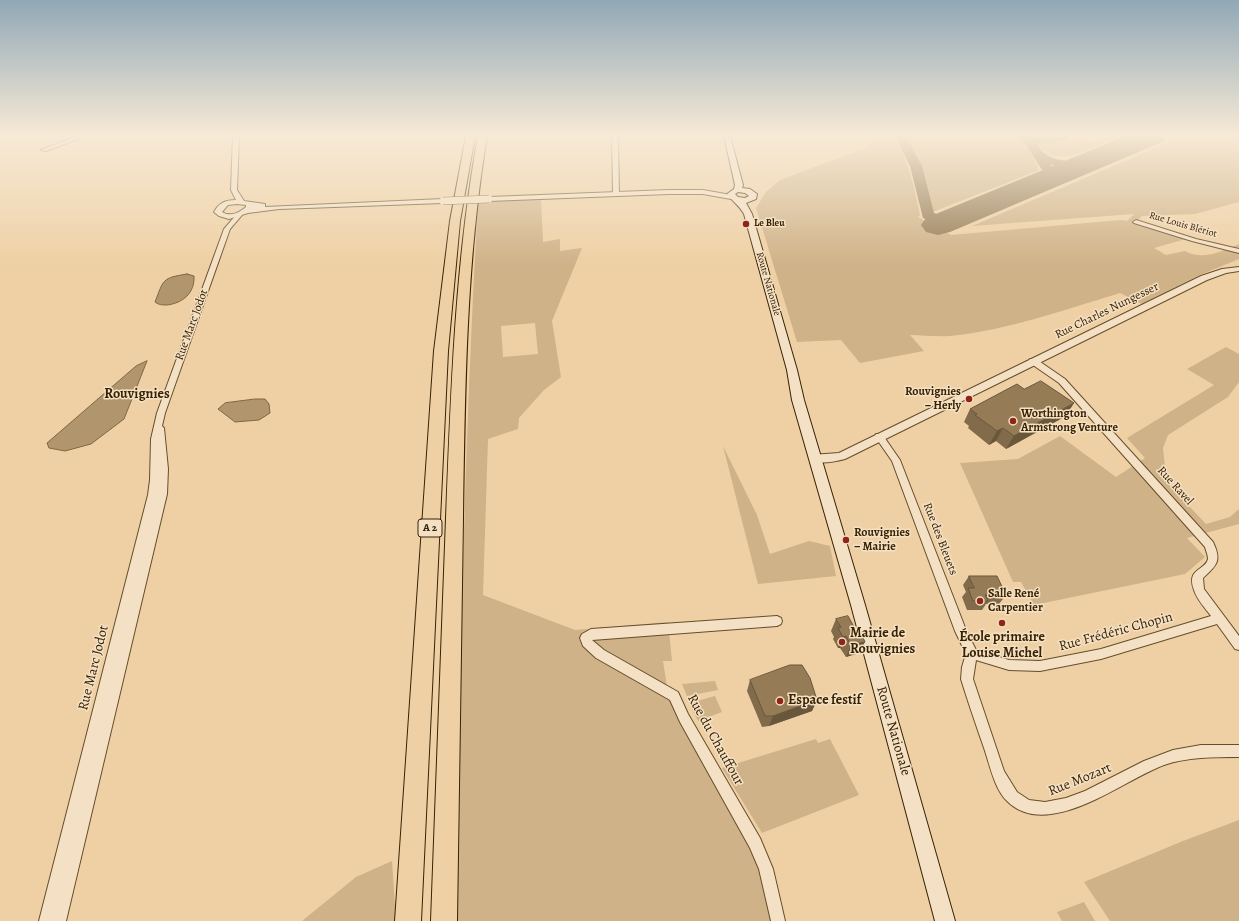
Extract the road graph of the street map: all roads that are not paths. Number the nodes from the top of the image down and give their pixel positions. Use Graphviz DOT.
graph roads {
  1 [pos="234,179"];
  2 [pos="463,179"];
  3 [pos="616,179"];
  4 [pos="738,179"];
  5 [pos="741,179"];
  6 [pos="475,181"];
  7 [pos="234,190"];
  8 [pos="748,191"];
  9 [pos="616,194"];
  10 [pos="735,195"];
  11 [pos="750,200"];
  12 [pos="242,201"];
  13 [pos="225,204"];
  14 [pos="248,208"];
  15 [pos="239,214"];
  16 [pos="748,214"];
  17 [pos="223,216"];
  18 [pos="1136,222"];
  19 [pos="227,229"];
  20 [pos="1224,248"];
  21 [pos="1239,251"];
  22 [pos="1239,254"];
  23 [pos="1239,266"];
  24 [pos="1239,269"];
  25 [pos="1204,278"];
  26 [pos="1033,361"];
  27 [pos="159,421"];
  28 [pos="879,436"];
  29 [pos="818,455"];
  30 [pos="1219,619"];
  31 [pos="777,622"];
  32 [pos="1239,646"];
  33 [pos="972,654"];
  34 [pos="1239,750"];
  35 [pos="46,921"];
  36 [pos="60,921"];
  37 [pos="408,921"];
  38 [pos="444,921"];
  39 [pos="778,921"];
  40 [pos="945,921"];
  1 -- 7 [label="street"];
  2 -- 37 [label="highway, A 2"];
  3 -- 9 [label="street"];
  4 -- 10 [label="main road"];
  5 -- 8 [label="main road"];
  6 -- 38 [label="highway, A 2"];
  7 -- 12 [label="street"];
  7 -- 13 [label="street"];
  8 -- 10 [label="main road"];
  8 -- 11 [label="main road"];
  9 -- 10 [label="street"];
  9 -- 14 [label="street, bridge"];
  10 -- 11 [label="main road"];
  10 -- 16 [label="main road, Route Nationale"];
  11 -- 16 [label="main road"];
  12 -- 13 [label="street"];
  12 -- 14 [label="street"];
  13 -- 17 [label="street"];
  14 -- 15 [label="street"];
  15 -- 17 [label="street"];
  15 -- 19 [label="street, Rue Marc Jodot"];
  16 -- 29 [label="main road, Route Nationale"];
  17 -- 19 [label="street"];
  18 -- 20 [label="street, Rue Louis Blériot"];
  19 -- 27 [label="street, Rue Marc Jodot"];
  20 -- 21 [label="street"];
  20 -- 22 [label="street"];
  23 -- 25 [label="street, Rue Charles Nungesser"];
  24 -- 25 [label="street, Rue Charles Nungesser"];
  25 -- 26 [label="street, Rue Charles Nungesser"];
  26 -- 28 [label="street, Rue Charles Nungesser"];
  26 -- 30 [label="street, Rue Ravel"];
  27 -- 35 [label="street, Rue Marc Jodot"];
  27 -- 36 [label="street, Rue Marc Jodot"];
  28 -- 29 [label="street, Rue Charles Nungesser"];
  28 -- 33 [label="street, Rue des Bleuets"];
  29 -- 40 [label="main road, Route Nationale"];
  30 -- 32 [label="street, Rue Ravel"];
  30 -- 33 [label="street, Rue Frédéric Chopin"];
  31 -- 39 [label="street, Rue du Chauffour"];
  33 -- 34 [label="street, Rue Mozart"];
}
